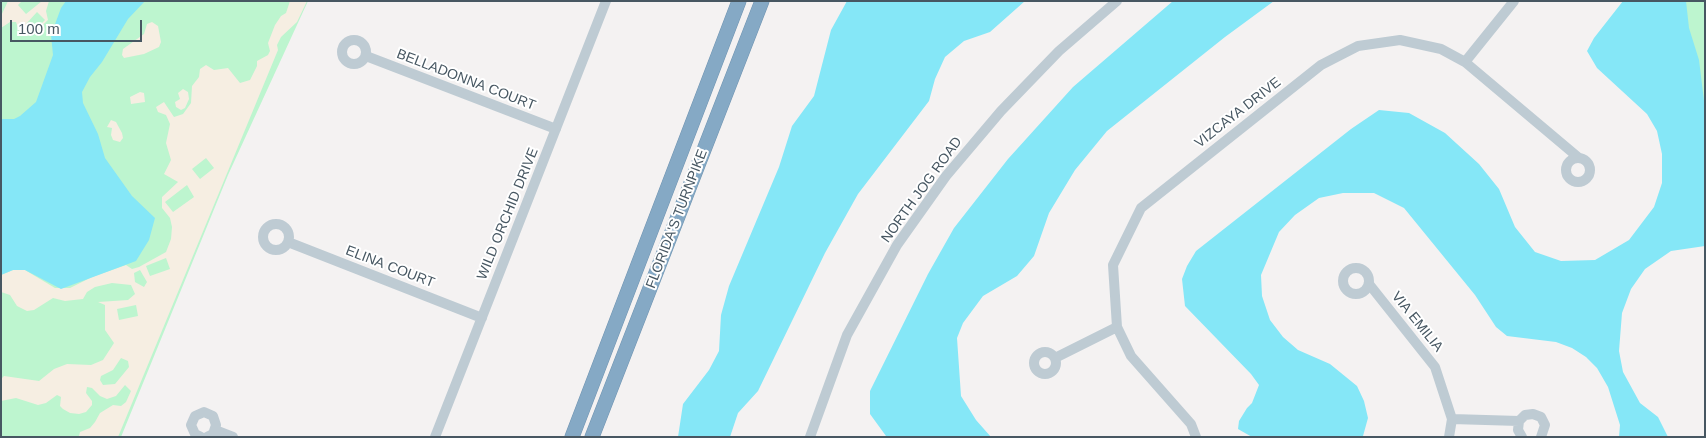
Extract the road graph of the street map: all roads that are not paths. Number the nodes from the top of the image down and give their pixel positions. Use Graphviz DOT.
graph roads {
  1 [pos="606,1"];
  2 [pos="740,1"];
  3 [pos="762,1"];
  4 [pos="1117,1"];
  5 [pos="1514,1"];
  6 [pos="366,56"];
  7 [pos="1465,62"];
  8 [pos="556,129"];
  9 [pos="1579,158"];
  10 [pos="288,242"];
  11 [pos="1369,284"];
  12 [pos="482,318"];
  13 [pos="1117,327"];
  14 [pos="1055,358"];
  15 [pos="1452,419"];
  16 [pos="1519,421"];
  17 [pos="215,430"];
  18 [pos="201,437"];
  19 [pos="206,437"];
  20 [pos="233,437"];
  21 [pos="435,437"];
  22 [pos="572,437"];
  23 [pos="592,437"];
  24 [pos="810,437"];
  25 [pos="1196,437"];
  26 [pos="1449,437"];
  27 [pos="1522,437"];
  28 [pos="1541,437"];
  1 -- 8 [label="street, WILD ORCHID DRIVE"];
  2 -- 22 [label="highway, FLORIDA'S TURNPIKE"];
  3 -- 23 [label="highway, FLORIDA'S TURNPIKE"];
  4 -- 24 [label="street, NORTH JOG ROAD"];
  5 -- 7 [label="street"];
  6 -- 8 [label="street, BELLADONNA COURT"];
  7 -- 9 [label="street, VIZCAYA DRIVE"];
  7 -- 13 [label="street, VIZCAYA DRIVE"];
  8 -- 12 [label="street, WILD ORCHID DRIVE"];
  10 -- 12 [label="street, ELINA COURT"];
  11 -- 15 [label="street, VIA EMILIA"];
  12 -- 21 [label="street, WILD ORCHID DRIVE"];
  13 -- 14 [label="street"];
  13 -- 25 [label="street, VIZCAYA DRIVE"];
  15 -- 16 [label="street"];
  15 -- 26 [label="street, VIA EMILIA"];
  16 -- 27 [label="street"];
  16 -- 28 [label="street"];
  17 -- 18 [label="street"];
  17 -- 19 [label="street"];
  17 -- 20 [label="street"];
}
